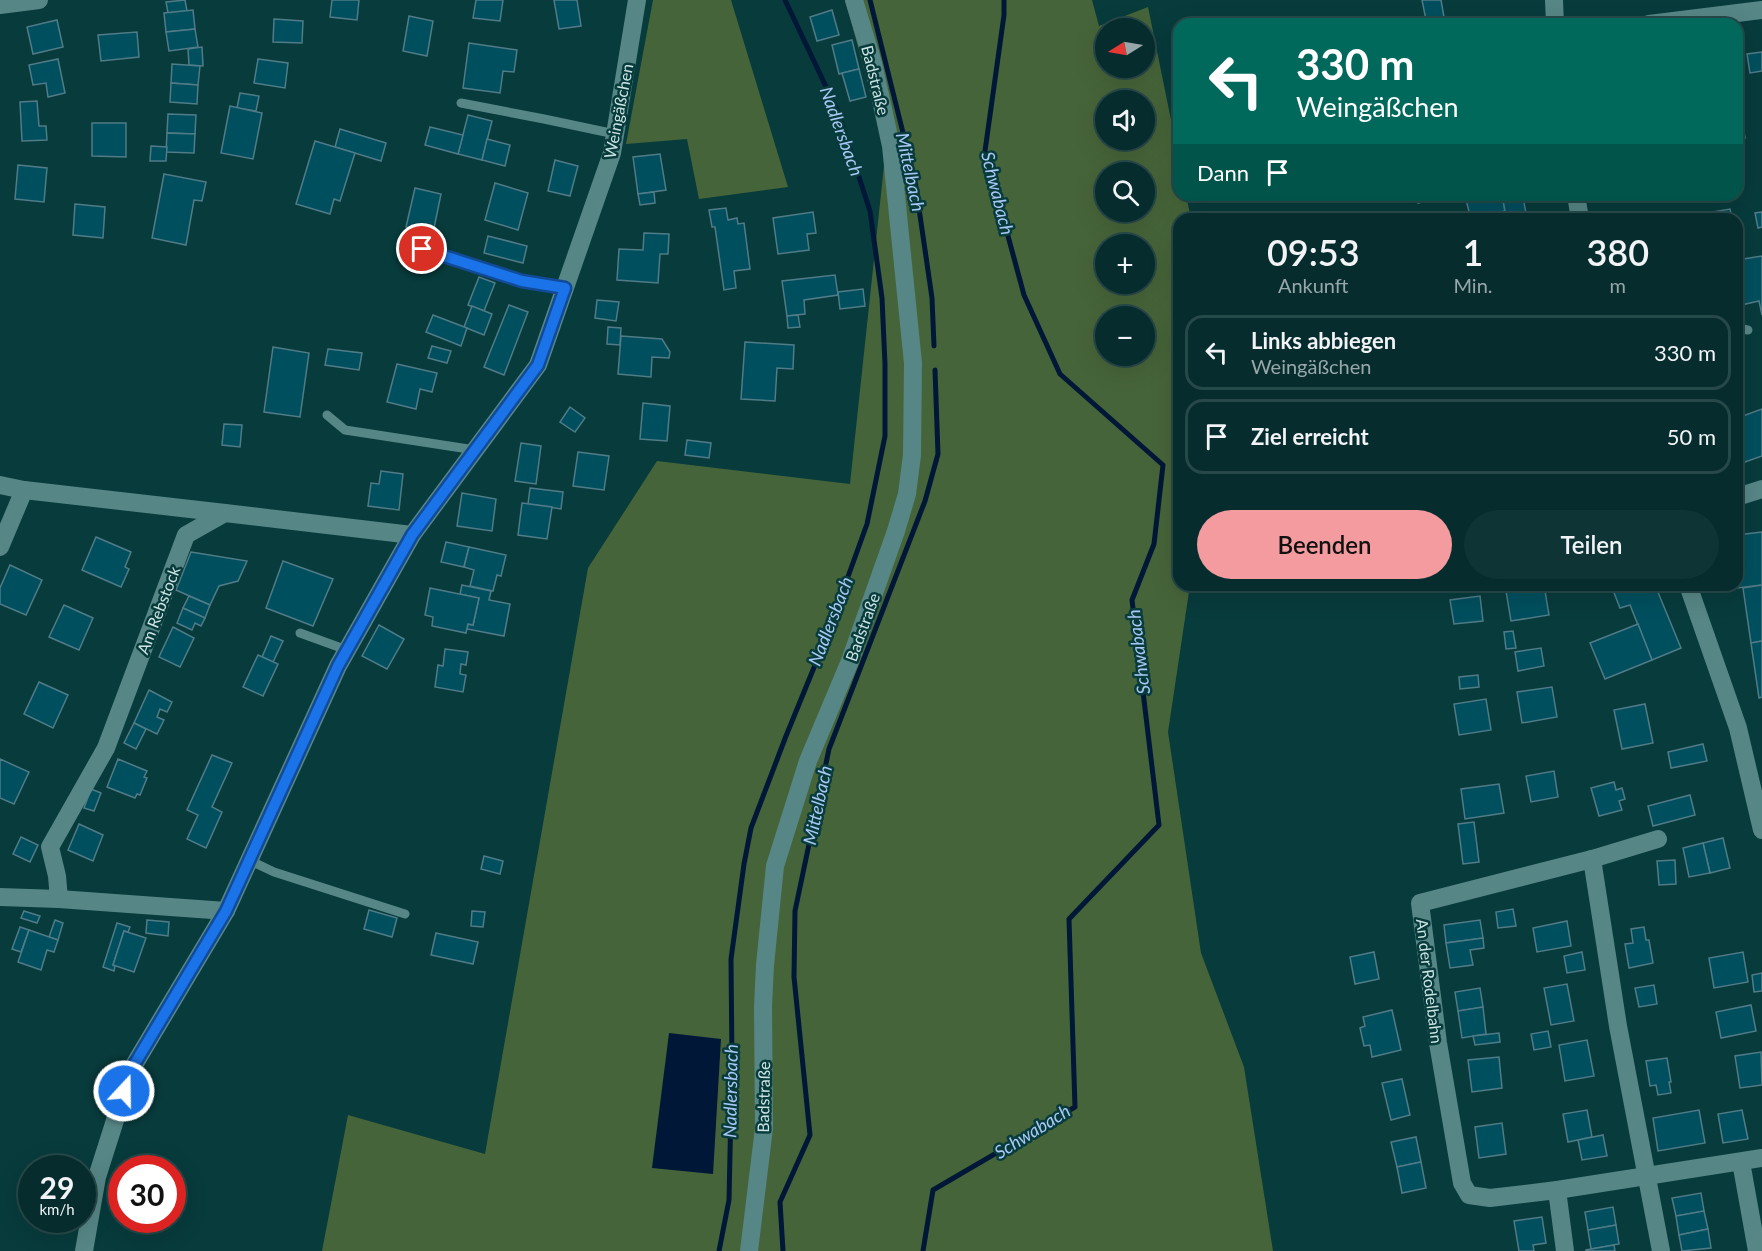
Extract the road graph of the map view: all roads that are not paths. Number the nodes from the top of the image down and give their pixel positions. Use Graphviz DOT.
graph roads {
  1 [pos="39,0"];
  2 [pos="637,0"];
  3 [pos="854,0"];
  4 [pos="1554,0"];
  5 [pos="0,5"];
  6 [pos="1762,10"];
  7 [pos="1556,18"];
  8 [pos="1697,18"];
  9 [pos="461,103"];
  10 [pos="615,134"];
  11 [pos="402,242"];
  12 [pos="565,288"];
  13 [pos="1743,329"];
  14 [pos="1748,330"];
  15 [pos="327,415"];
  16 [pos="475,450"];
  17 [pos="0,485"];
  18 [pos="1762,489"];
  19 [pos="24,490"];
  20 [pos="1743,495"];
  21 [pos="225,513"];
  22 [pos="412,535"];
  23 [pos="0,547"];
  24 [pos="1690,591"];
  25 [pos="300,633"];
  26 [pos="347,650"];
  27 [pos="1762,830"];
  28 [pos="1658,839"];
  29 [pos="1592,859"];
  30 [pos="249,860"];
  31 [pos="0,897"];
  32 [pos="59,899"];
  33 [pos="226,911"];
  34 [pos="405,914"];
  35 [pos="1762,1158"];
  36 [pos="1741,1162"];
  37 [pos="1646,1177"];
  38 [pos="1557,1190"];
  39 [pos="84,1251"];
  40 [pos="749,1251"];
  41 [pos="1565,1251"];
  42 [pos="1661,1251"];
  43 [pos="1757,1251"];
  1 -- 5 [label="street"];
  2 -- 10 [label="street, Weingäßchen"];
  3 -- 40 [label="street, Badstraße"];
  4 -- 7 [label="street"];
  6 -- 8 [label="street"];
  9 -- 10 [label="lane"];
  10 -- 12 [label="street, Weingäßchen"];
  11 -- 12 [label="lane"];
  12 -- 16 [label="street, Weingäßchen"];
  13 -- 14 [label="lane"];
  15 -- 16 [label="lane"];
  16 -- 22 [label="street, Weingäßchen"];
  17 -- 19 [label="street"];
  18 -- 20 [label="street"];
  19 -- 21 [label="street"];
  19 -- 23 [label="street"];
  21 -- 22 [label="street"];
  21 -- 32 [label="street, Am Rebstock"];
  22 -- 26 [label="street, Weingäßchen"];
  24 -- 27 [label="street"];
  25 -- 26 [label="lane"];
  26 -- 30 [label="street, Weingäßchen"];
  28 -- 29 [label="street, An der Rodelbahn"];
  29 -- 37 [label="street"];
  29 -- 38 [label="street, An der Rodelbahn"];
  30 -- 33 [label="street, Weingäßchen"];
  30 -- 34 [label="lane"];
  31 -- 32 [label="street"];
  32 -- 33 [label="street"];
  33 -- 39 [label="street, Weingäßchen"];
  35 -- 36 [label="street"];
  36 -- 37 [label="street"];
  36 -- 43 [label="street"];
  37 -- 38 [label="street"];
  37 -- 42 [label="street"];
  38 -- 41 [label="street"];
}
